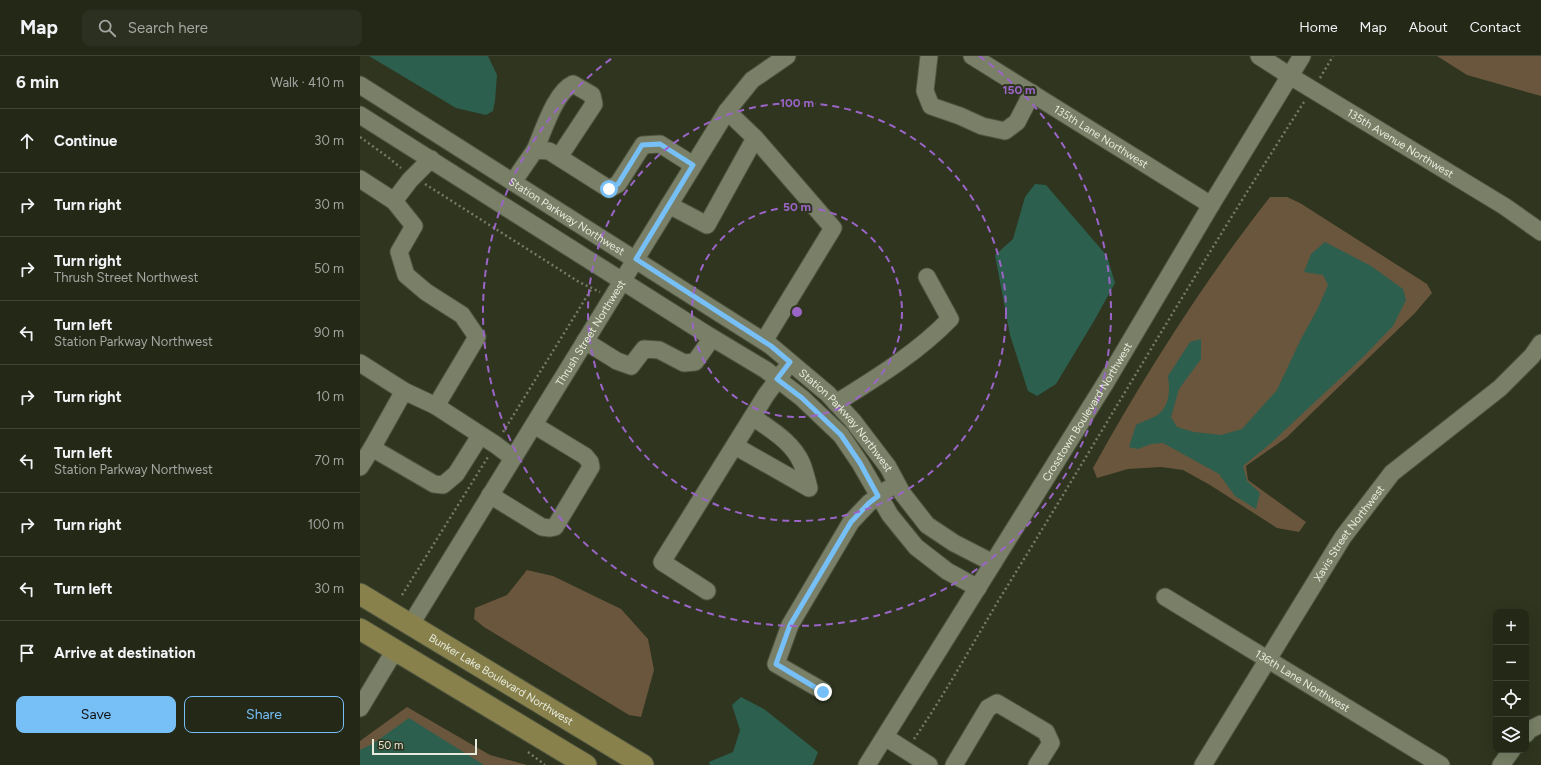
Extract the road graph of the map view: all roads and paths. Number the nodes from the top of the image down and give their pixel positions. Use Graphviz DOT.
graph roads {
  1 [pos="787,56"];
  2 [pos="929,56"];
  3 [pos="972,56"];
  4 [pos="1259,56"];
  5 [pos="1302,56"];
  6 [pos="1333,56"];
  7 [pos="1290,76"];
  8 [pos="360,85"];
  9 [pos="1312,90"];
  10 [pos="1032,93"];
  11 [pos="727,112"];
  12 [pos="360,115"];
  13 [pos="360,137"];
  14 [pos="755,138"];
  15 [pos="536,150"];
  16 [pos="559,157"];
  17 [pos="431,159"];
  18 [pos="693,165"];
  19 [pos="413,177"];
  20 [pos="360,179"];
  21 [pos="513,182"];
  22 [pos="394,201"];
  23 [pos="669,205"];
  24 [pos="1211,205"];
  25 [pos="1541,232"];
  26 [pos="636,259"];
  27 [pos="927,277"];
  28 [pos="622,280"];
  29 [pos="612,297"];
  30 [pos="712,338"];
  31 [pos="585,341"];
  32 [pos="764,341"];
  33 [pos="1541,343"];
  34 [pos="790,362"];
  35 [pos="360,363"];
  36 [pos="777,379"];
  37 [pos="404,391"];
  38 [pos="836,403"];
  39 [pos="436,406"];
  40 [pos="753,418"];
  41 [pos="534,425"];
  42 [pos="480,436"];
  43 [pos="735,446"];
  44 [pos="372,448"];
  45 [pos="513,458"];
  46 [pos="360,467"];
  47 [pos="896,484"];
  48 [pos="490,496"];
  49 [pos="878,496"];
  50 [pos="993,564"];
  51 [pos="978,588"];
  52 [pos="707,591"];
  53 [pos="360,594"];
  54 [pos="1165,597"];
  55 [pos="411,624"];
  56 [pos="360,629"];
  57 [pos="395,650"];
  58 [pos="1268,659"];
  59 [pos="823,692"];
  60 [pos="360,708"];
  61 [pos="1541,724"];
  62 [pos="1529,731"];
  63 [pos="885,737"];
  64 [pos="907,751"];
  65 [pos="1510,753"];
  66 [pos="586,765"];
  67 [pos="643,765"];
  68 [pos="868,765"];
  69 [pos="929,765"];
  70 [pos="954,765"];
  71 [pos="1037,765"];
  72 [pos="1203,765"];
  73 [pos="1441,765"];
  74 [pos="1501,765"];
  1 -- 11 [label="street, Thrush Street Northwest"];
  2 -- 10 [label="street"];
  3 -- 10 [label="street, 135th Lane Northwest"];
  4 -- 7 [label="street, 135th Avenue Northwest"];
  5 -- 7 [label="street, Crosstown Boulevard Northwest"];
  6 -- 9 [label="path"];
  7 -- 9 [label="street, 135th Avenue Northwest"];
  7 -- 24 [label="street, Crosstown Boulevard Northwest"];
  8 -- 21 [label="street, Station Parkway Northwest"];
  9 -- 25 [label="street, 135th Avenue Northwest"];
  9 -- 64 [label="path"];
  10 -- 24 [label="street, 135th Lane Northwest"];
  11 -- 14 [label="street"];
  11 -- 18 [label="street, Thrush Street Northwest"];
  12 -- 17 [label="street, Station Parkway Northwest"];
  13 -- 19 [label="path"];
  14 -- 23 [label="street"];
  14 -- 32 [label="street"];
  15 -- 16 [label="street"];
  15 -- 16 [label="street"];
  15 -- 21 [label="street"];
  16 -- 18 [label="street"];
  17 -- 19 [label="street"];
  17 -- 28 [label="street, Station Parkway Northwest"];
  18 -- 23 [label="street, Thrush Street Northwest"];
  19 -- 22 [label="street"];
  19 -- 29 [label="path"];
  20 -- 22 [label="street"];
  21 -- 26 [label="street, Station Parkway Northwest"];
  22 -- 39 [label="street"];
  23 -- 26 [label="street, Thrush Street Northwest"];
  24 -- 50 [label="street, Crosstown Boulevard Northwest"];
  26 -- 28 [label="street, Thrush Street Northwest"];
  26 -- 32 [label="street, Station Parkway Northwest"];
  27 -- 38 [label="street"];
  28 -- 29 [label="street, Thrush Street Northwest"];
  28 -- 30 [label="street, Station Parkway Northwest"];
  29 -- 31 [label="street, Thrush Street Northwest"];
  30 -- 31 [label="street"];
  30 -- 36 [label="street, Station Parkway Northwest"];
  31 -- 41 [label="street, Thrush Street Northwest"];
  32 -- 34 [label="street, Station Parkway Northwest"];
  33 -- 58 [label="street, Xavis Street Northwest"];
  34 -- 36 [label="street"];
  34 -- 38 [label="street, Station Parkway Northwest"];
  35 -- 37 [label="street"];
  36 -- 40 [label="street"];
  36 -- 49 [label="street, Station Parkway Northwest"];
  37 -- 39 [label="street"];
  37 -- 44 [label="street"];
  38 -- 47 [label="street, Station Parkway Northwest"];
  39 -- 42 [label="street"];
  40 -- 43 [label="street"];
  40 -- 43 [label="street"];
  41 -- 45 [label="street, Thrush Street Northwest"];
  41 -- 48 [label="street"];
  42 -- 44 [label="street"];
  42 -- 45 [label="street"];
  43 -- 52 [label="street"];
  44 -- 46 [label="street"];
  45 -- 48 [label="street, Thrush Street Northwest"];
  47 -- 49 [label="street"];
  47 -- 50 [label="street, Station Parkway Northwest"];
  48 -- 55 [label="street, Thrush Street Northwest"];
  49 -- 51 [label="street, Station Parkway Northwest"];
  49 -- 59 [label="street"];
  50 -- 51 [label="street, Crosstown Boulevard Northwest"];
  51 -- 63 [label="street, Crosstown Boulevard Northwest"];
  53 -- 55 [label="main road, Bunker Lake Boulevard Northwest"];
  54 -- 58 [label="street, 136th Lane Northwest"];
  55 -- 67 [label="main road, Bunker Lake Boulevard Northwest"];
  56 -- 57 [label="main road"];
  57 -- 60 [label="street"];
  57 -- 66 [label="main road"];
  58 -- 72 [label="street, Xavis Street Northwest"];
  58 -- 73 [label="street, 136th Lane Northwest"];
  61 -- 62 [label="street"];
  63 -- 64 [label="street"];
  63 -- 68 [label="street, Crosstown Boulevard Northwest"];
  64 -- 69 [label="street"];
  65 -- 74 [label="street"];
  70 -- 71 [label="street"];
}
